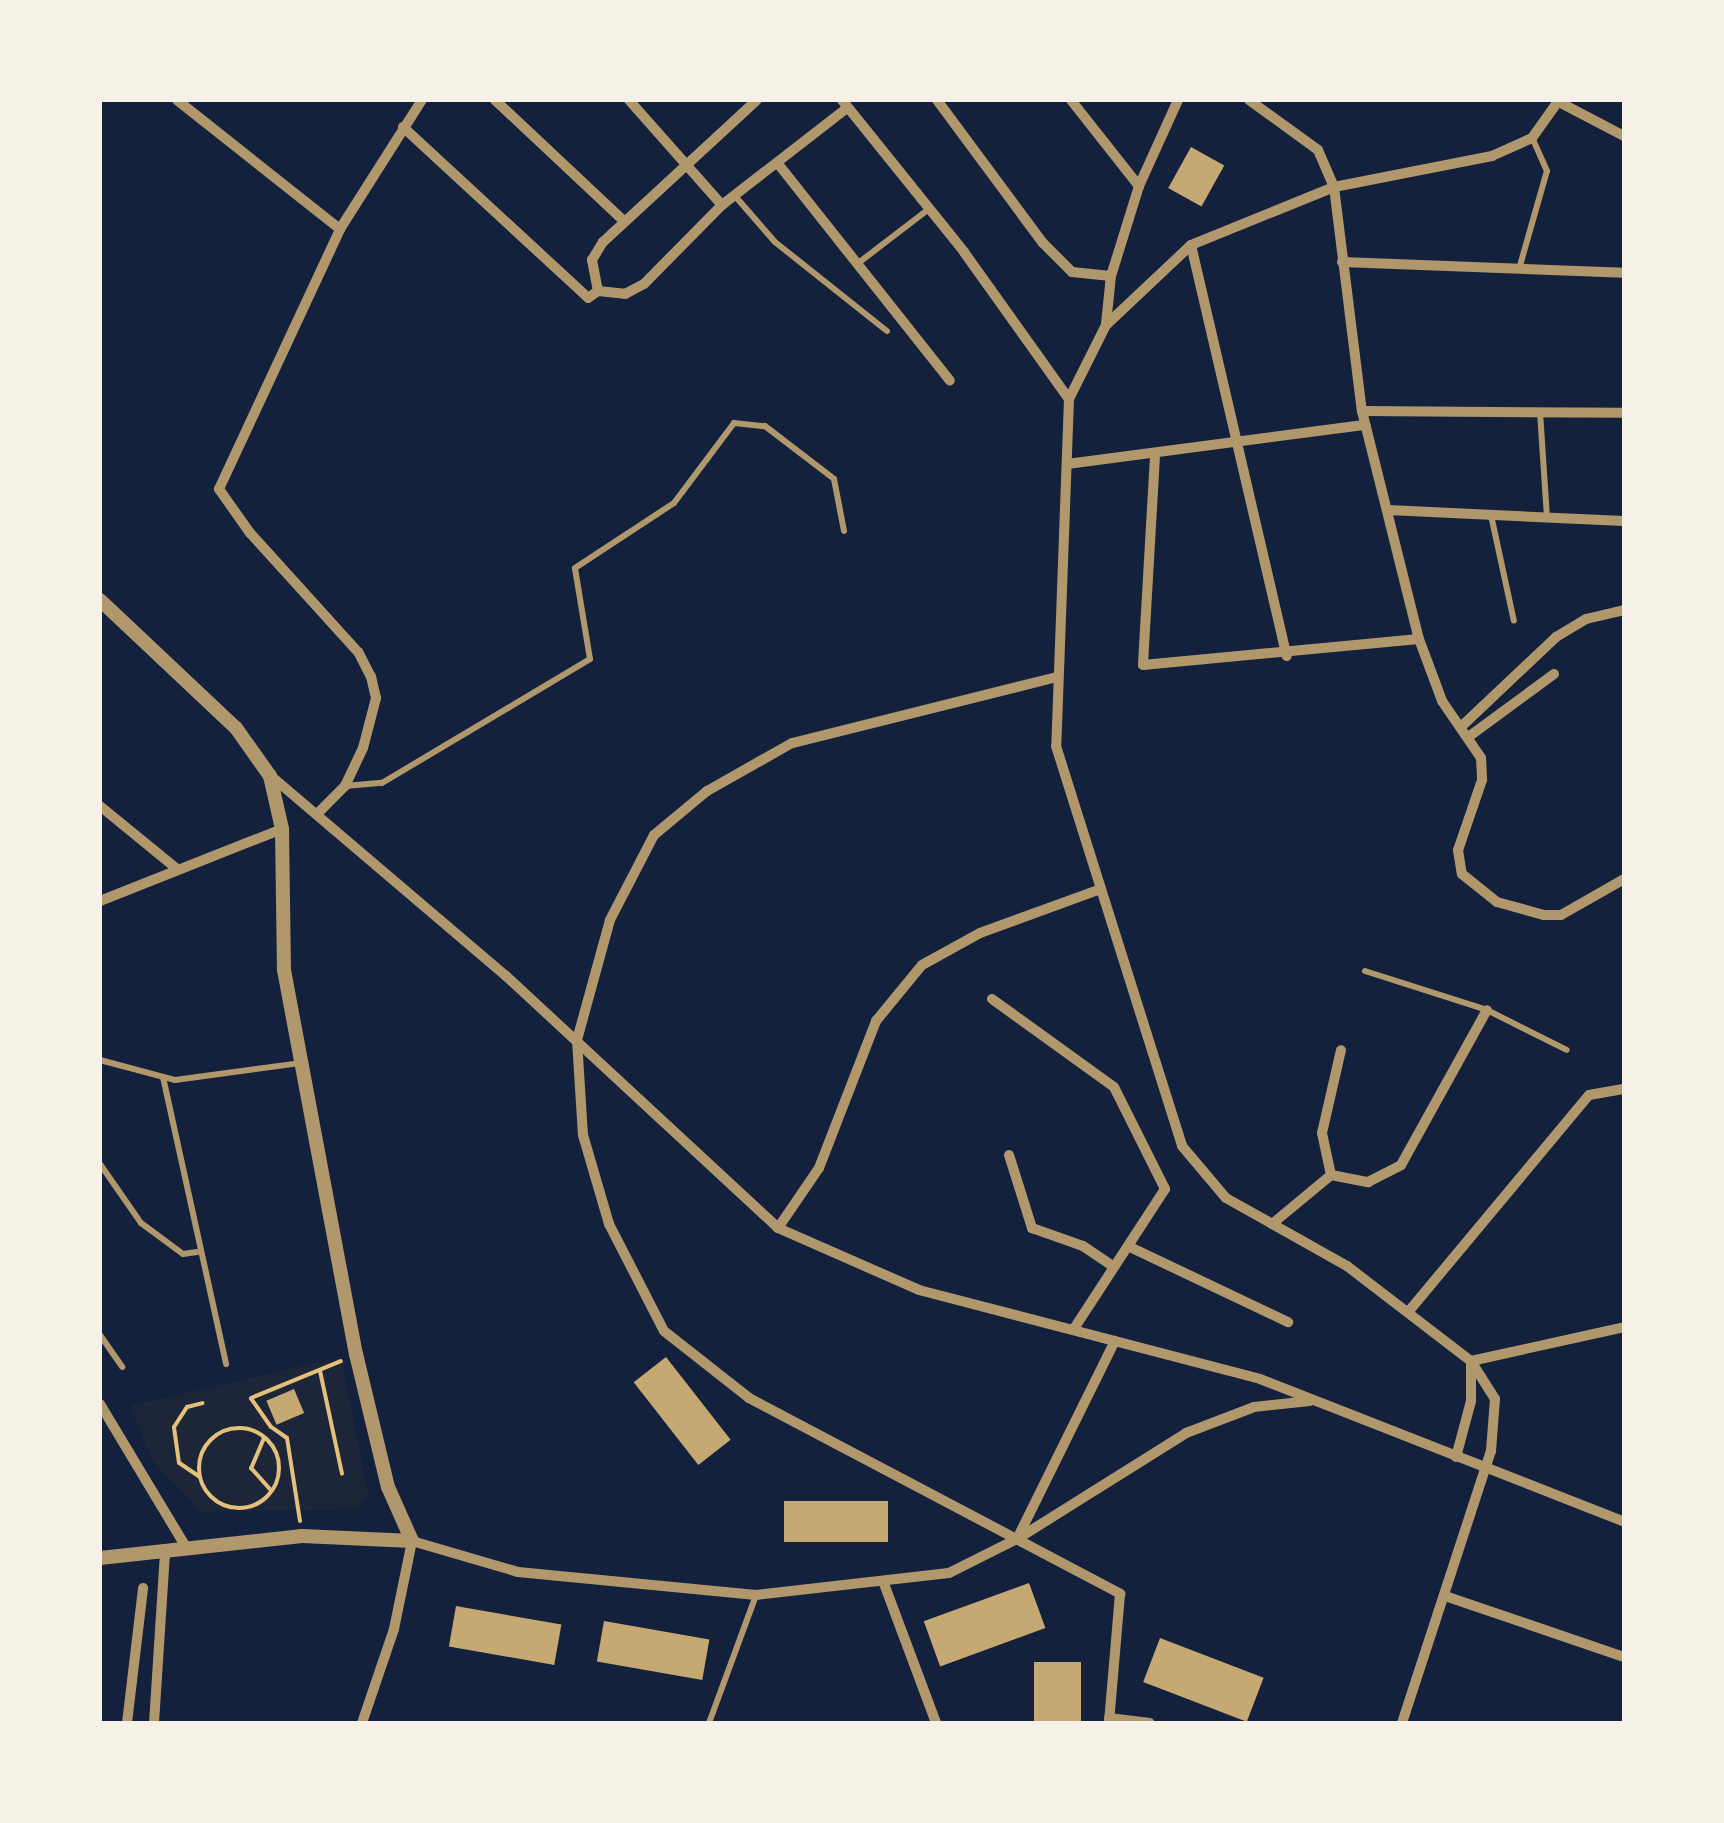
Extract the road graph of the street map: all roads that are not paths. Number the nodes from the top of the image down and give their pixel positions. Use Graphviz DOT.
graph roads {
  1 [pos="177,100"];
  2 [pos="422,100"];
  3 [pos="495,100"];
  4 [pos="629,100"];
  5 [pos="757,100"];
  6 [pos="937,100"];
  7 [pos="1071,100"];
  8 [pos="1178,100"];
  9 [pos="1249,100"];
  10 [pos="1559,101"];
  11 [pos="844,104"];
  12 [pos="403,127"];
  13 [pos="1624,136"];
  14 [pos="1532,138"];
  15 [pos="685,165"];
  16 [pos="780,165"];
  17 [pos="1139,186"];
  18 [pos="1334,187"];
  19 [pos="735,196"];
  20 [pos="722,206"];
  21 [pos="929,209"];
  22 [pos="624,221"];
  23 [pos="340,229"];
  24 [pos="1191,245"];
  25 [pos="1342,262"];
  26 [pos="857,264"];
  27 [pos="1519,269"];
  28 [pos="1624,273"];
  29 [pos="1111,276"];
  30 [pos="598,291"];
  31 [pos="1106,325"];
  32 [pos="886,331"];
  33 [pos="950,381"];
  34 [pos="1068,398"];
  35 [pos="1362,411"];
  36 [pos="1540,412"];
  37 [pos="1624,413"];
  38 [pos="1365,425"];
  39 [pos="1234,442"];
  40 [pos="1154,456"];
  41 [pos="1068,464"];
  42 [pos="1388,510"];
  43 [pos="1491,515"];
  44 [pos="1547,518"];
  45 [pos="1624,521"];
  46 [pos="844,531"];
  47 [pos="100,600"];
  48 [pos="1624,610"];
  49 [pos="1514,621"];
  50 [pos="1419,639"];
  51 [pos="1287,656"];
  52 [pos="1554,674"];
  53 [pos="1057,676"];
  54 [pos="1463,725"];
  55 [pos="1471,735"];
  56 [pos="270,776"];
  57 [pos="346,786"];
  58 [pos="100,806"];
  59 [pos="319,812"];
  60 [pos="282,828"];
  61 [pos="177,870"];
  62 [pos="1624,878"];
  63 [pos="1098,890"];
  64 [pos="100,901"];
  65 [pos="1365,972"];
  66 [pos="992,998"];
  67 [pos="1486,1010"];
  68 [pos="577,1040"];
  69 [pos="1342,1050"];
  70 [pos="1567,1050"];
  71 [pos="100,1060"];
  72 [pos="301,1063"];
  73 [pos="164,1077"];
  74 [pos="1624,1089"];
  75 [pos="1009,1156"];
  76 [pos="100,1164"];
  77 [pos="1331,1176"];
  78 [pos="112,1180"];
  79 [pos="100,1189"];
  80 [pos="1272,1224"];
  81 [pos="778,1228"];
  82 [pos="1132,1248"];
  83 [pos="197,1252"];
  84 [pos="1111,1265"];
  85 [pos="1408,1312"];
  86 [pos="1288,1322"];
  87 [pos="1624,1327"];
  88 [pos="1073,1330"];
  89 [pos="100,1335"];
  90 [pos="1115,1341"];
  91 [pos="1471,1361"];
  92 [pos="226,1364"];
  93 [pos="122,1367"];
  94 [pos="1313,1400"];
  95 [pos="100,1404"];
  96 [pos="1456,1458"];
  97 [pos="1487,1472"];
  98 [pos="1624,1522"];
  99 [pos="1017,1539"];
  100 [pos="412,1541"];
  101 [pos="188,1548"];
  102 [pos="165,1551"];
  103 [pos="100,1558"];
  104 [pos="882,1581"];
  105 [pos="142,1588"];
  106 [pos="756,1595"];
  107 [pos="1445,1596"];
  108 [pos="1624,1657"];
  109 [pos="1109,1721"];
  110 [pos="127,1723"];
  111 [pos="154,1723"];
  112 [pos="362,1723"];
  113 [pos="708,1723"];
  114 [pos="936,1723"];
  115 [pos="1150,1723"];
  116 [pos="1402,1723"];
  1 -- 23 [label="street"];
  2 -- 12 [label="street"];
  3 -- 22 [label="street"];
  4 -- 15 [label="street"];
  5 -- 15 [label="street"];
  6 -- 29 [label="street"];
  7 -- 17 [label="street"];
  8 -- 17 [label="street"];
  9 -- 18 [label="street"];
  10 -- 13 [label="street"];
  10 -- 14 [label="street"];
  11 -- 16 [label="street"];
  11 -- 21 [label="street"];
  12 -- 23 [label="street"];
  12 -- 30 [label="street"];
  14 -- 18 [label="street"];
  14 -- 27 [label="lane"];
  15 -- 20 [label="street"];
  15 -- 22 [label="street"];
  16 -- 19 [label="street"];
  16 -- 26 [label="street"];
  17 -- 29 [label="street"];
  18 -- 24 [label="street"];
  18 -- 25 [label="street"];
  19 -- 20 [label="street"];
  19 -- 32 [label="lane"];
  20 -- 30 [label="street"];
  21 -- 26 [label="lane"];
  21 -- 34 [label="street"];
  22 -- 30 [label="street"];
  23 -- 57 [label="street"];
  24 -- 31 [label="street"];
  24 -- 39 [label="street"];
  25 -- 27 [label="street"];
  25 -- 35 [label="street"];
  26 -- 33 [label="street"];
  27 -- 28 [label="street"];
  29 -- 31 [label="street"];
  31 -- 34 [label="street"];
  34 -- 41 [label="street"];
  35 -- 36 [label="street"];
  35 -- 38 [label="street"];
  36 -- 37 [label="street"];
  36 -- 44 [label="lane"];
  38 -- 39 [label="street"];
  38 -- 42 [label="street"];
  39 -- 40 [label="street"];
  39 -- 51 [label="street"];
  40 -- 41 [label="street"];
  40 -- 51 [label="street"];
  41 -- 53 [label="street"];
  42 -- 43 [label="street"];
  42 -- 50 [label="street"];
  43 -- 44 [label="street"];
  43 -- 49 [label="lane"];
  44 -- 45 [label="street"];
  46 -- 57 [label="lane"];
  47 -- 56 [label="street"];
  48 -- 54 [label="street"];
  50 -- 51 [label="street"];
  50 -- 54 [label="street"];
  52 -- 55 [label="street"];
  53 -- 63 [label="street"];
  53 -- 68 [label="street"];
  54 -- 55 [label="street"];
  55 -- 62 [label="street"];
  56 -- 59 [label="street"];
  56 -- 60 [label="street"];
  57 -- 59 [label="street"];
  58 -- 61 [label="street"];
  59 -- 68 [label="street"];
  60 -- 61 [label="street"];
  60 -- 72 [label="street"];
  61 -- 64 [label="street"];
  63 -- 80 [label="street"];
  63 -- 81 [label="street"];
  65 -- 67 [label="lane"];
  66 -- 82 [label="street"];
  67 -- 70 [label="lane"];
  67 -- 77 [label="street"];
  68 -- 81 [label="street"];
  68 -- 99 [label="street"];
  69 -- 77 [label="street"];
  71 -- 73 [label="lane"];
  72 -- 73 [label="lane"];
  72 -- 100 [label="street"];
  73 -- 83 [label="lane"];
  74 -- 85 [label="street"];
  75 -- 84 [label="street"];
  76 -- 78 [label="lane"];
  77 -- 80 [label="street"];
  78 -- 79 [label="lane"];
  78 -- 83 [label="lane"];
  80 -- 85 [label="street"];
  81 -- 88 [label="street"];
  82 -- 84 [label="street"];
  82 -- 86 [label="street"];
  83 -- 92 [label="lane"];
  84 -- 88 [label="street"];
  85 -- 91 [label="street"];
  87 -- 91 [label="street"];
  88 -- 90 [label="street"];
  89 -- 93 [label="lane"];
  90 -- 94 [label="street"];
  90 -- 99 [label="street"];
  91 -- 96 [label="street"];
  91 -- 97 [label="street"];
  94 -- 96 [label="street"];
  94 -- 99 [label="street"];
  95 -- 101 [label="street"];
  96 -- 97 [label="street"];
  97 -- 98 [label="street"];
  97 -- 107 [label="street"];
  99 -- 104 [label="street"];
  99 -- 109 [label="street"];
  100 -- 101 [label="street"];
  100 -- 106 [label="street"];
  100 -- 112 [label="street"];
  101 -- 102 [label="street"];
  102 -- 103 [label="street"];
  102 -- 111 [label="street"];
  104 -- 106 [label="street"];
  104 -- 114 [label="street"];
  105 -- 110 [label="street"];
  106 -- 113 [label="lane"];
  107 -- 108 [label="street"];
  107 -- 116 [label="street"];
  109 -- 115 [label="street"];
}
